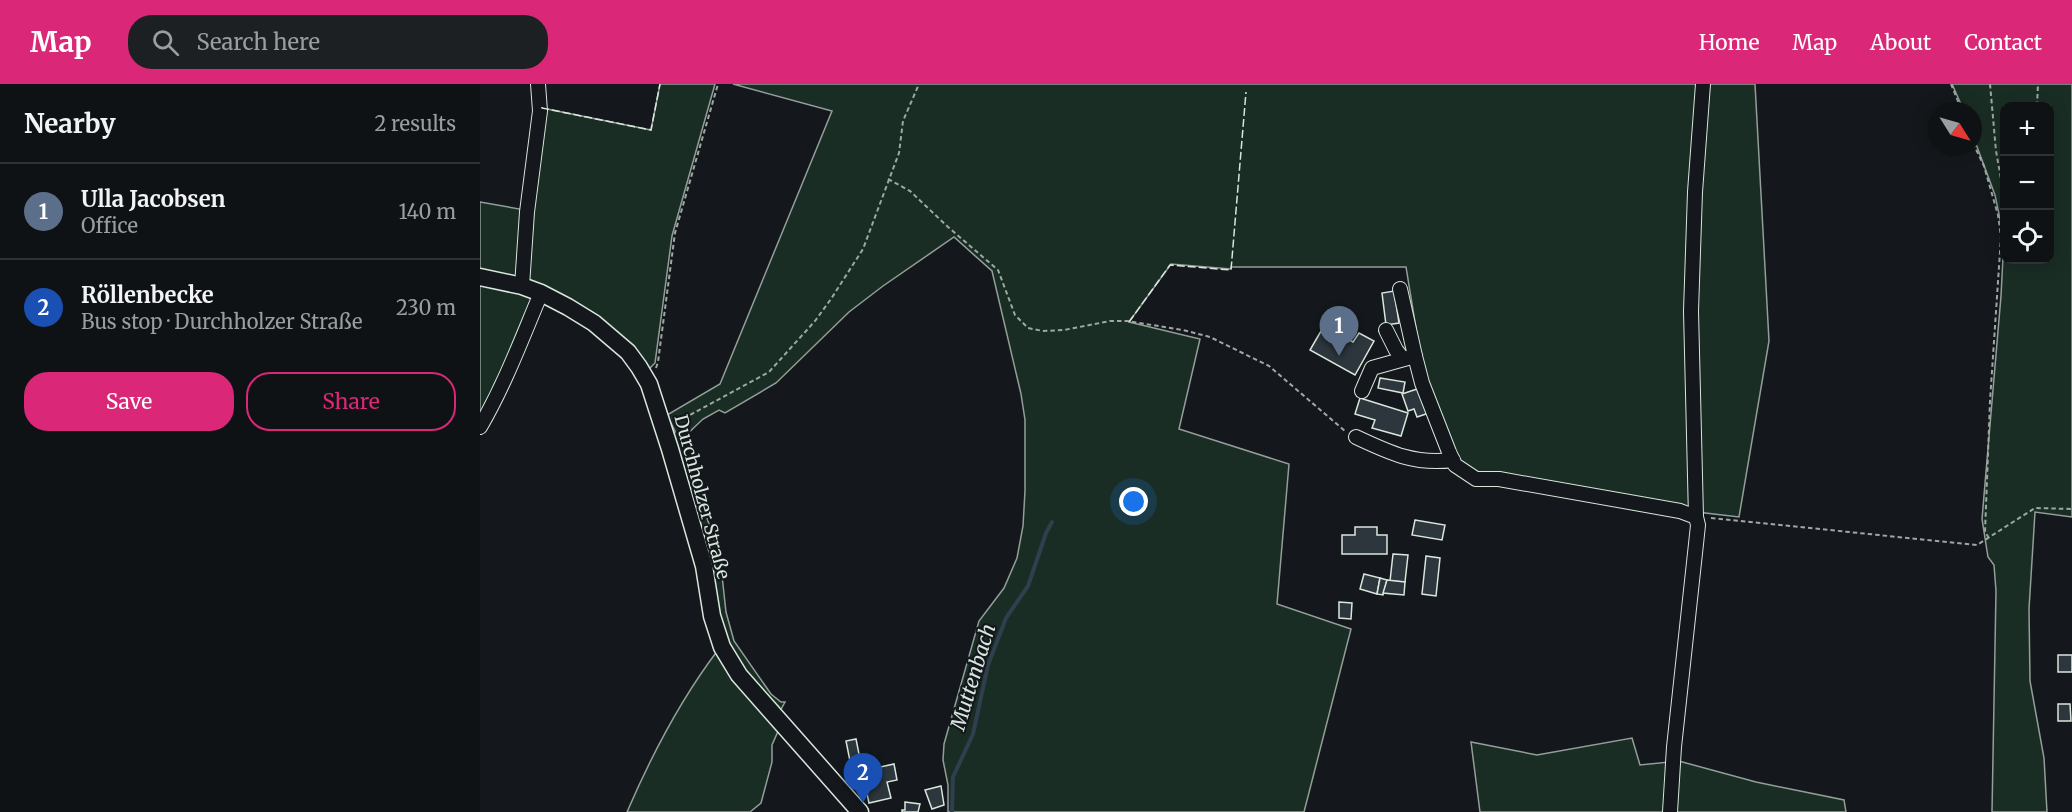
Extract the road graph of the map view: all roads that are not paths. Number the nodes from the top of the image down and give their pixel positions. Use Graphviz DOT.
graph roads {
  1 [pos="538,84"];
  2 [pos="1702,84"];
  3 [pos="480,277"];
  4 [pos="522,286"];
  5 [pos="1400,289"];
  6 [pos="541,293"];
  7 [pos="1386,330"];
  8 [pos="1409,357"];
  9 [pos="1362,391"];
  10 [pos="480,426"];
  11 [pos="1356,437"];
  12 [pos="1453,460"];
  13 [pos="1696,517"];
  14 [pos="860,812"];
  15 [pos="1671,812"];
  1 -- 4 [label="lane"];
  2 -- 13 [label="lane"];
  3 -- 4 [label="main road, Durchholzer Straße"];
  4 -- 6 [label="main road, Durchholzer Straße"];
  5 -- 8 [label="lane"];
  6 -- 10 [label="lane"];
  6 -- 14 [label="main road, Durchholzer Straße"];
  7 -- 8 [label="lane"];
  8 -- 9 [label="lane"];
  8 -- 12 [label="lane"];
  11 -- 12 [label="lane"];
  12 -- 13 [label="lane"];
  13 -- 15 [label="lane"];
}
